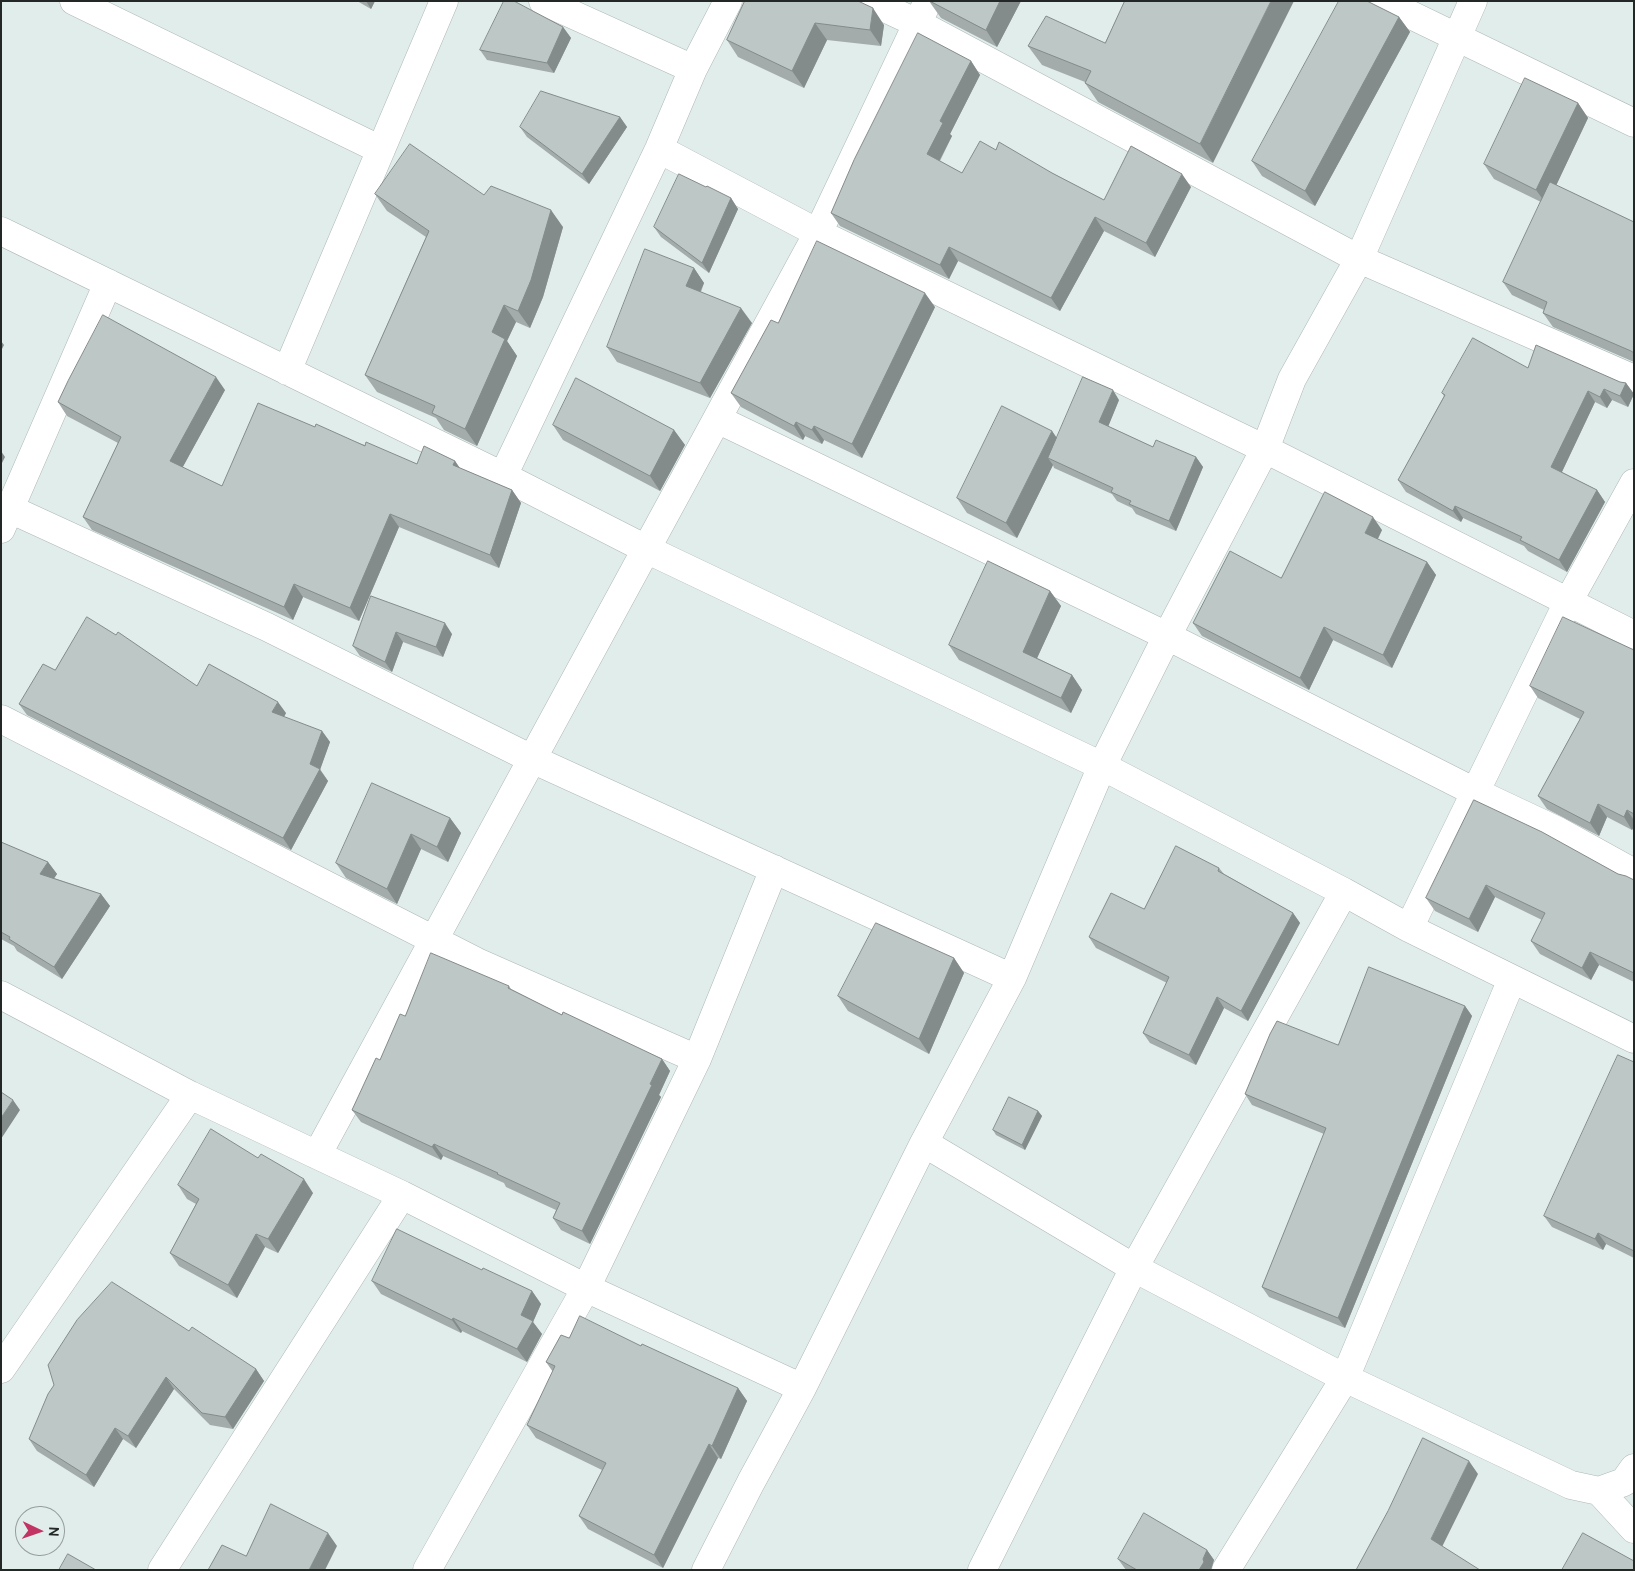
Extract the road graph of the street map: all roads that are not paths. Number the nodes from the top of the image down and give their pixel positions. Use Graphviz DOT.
graph roads {
  1 [pos="74,1"];
  2 [pos="444,1"];
  3 [pos="543,1"];
  4 [pos="728,1"];
  5 [pos="870,1"];
  6 [pos="1382,1"];
  7 [pos="1473,1"];
  8 [pos="922,12"];
  9 [pos="1458,37"];
  10 [pos="693,69"];
  11 [pos="1634,123"];
  12 [pos="659,148"];
  13 [pos="381,150"];
  14 [pos="1,231"];
  15 [pos="818,233"];
  16 [pos="1359,259"];
  17 [pos="108,283"];
  18 [pos="287,371"];
  19 [pos="1634,379"];
  20 [pos="717,419"];
  21 [pos="1265,449"];
  22 [pos="503,476"];
  23 [pos="1634,483"];
  24 [pos="6,519"];
  25 [pos="646,549"];
  26 [pos="1568,602"];
  27 [pos="1634,635"];
  28 [pos="1167,636"];
  29 [pos="1,719"];
  30 [pos="532,759"];
  31 [pos="1102,766"];
  32 [pos="1475,792"];
  33 [pos="774,869"];
  34 [pos="1634,872"];
  35 [pos="1344,892"];
  36 [pos="1409,928"];
  37 [pos="434,940"];
  38 [pos="1012,978"];
  39 [pos="1512,979"];
  40 [pos="1,995"];
  41 [pos="1634,1039"];
  42 [pos="697,1059"];
  43 [pos="190,1094"];
  44 [pos="924,1143"];
  45 [pos="317,1155"];
  46 [pos="402,1195"];
  47 [pos="1134,1268"];
  48 [pos="586,1288"];
  49 [pos="1,1369"];
  50 [pos="1345,1378"];
  51 [pos="802,1388"];
  52 [pos="1634,1468"];
  53 [pos="1599,1491"];
  54 [pos="1634,1529"];
  55 [pos="162,1570"];
  56 [pos="427,1570"];
  57 [pos="706,1570"];
  58 [pos="982,1570"];
  59 [pos="1226,1570"];
  1 -- 13 [label="street"];
  2 -- 13 [label="street"];
  3 -- 10 [label="street"];
  4 -- 10 [label="street"];
  5 -- 8 [label="street"];
  6 -- 9 [label="street"];
  7 -- 9 [label="street"];
  8 -- 15 [label="street"];
  8 -- 16 [label="street"];
  9 -- 11 [label="street"];
  9 -- 16 [label="street"];
  10 -- 12 [label="street"];
  12 -- 15 [label="street"];
  12 -- 22 [label="street"];
  13 -- 18 [label="street"];
  14 -- 17 [label="street"];
  15 -- 20 [label="street"];
  15 -- 21 [label="street"];
  16 -- 19 [label="street"];
  16 -- 21 [label="street"];
  17 -- 18 [label="street"];
  17 -- 24 [label="street"];
  18 -- 22 [label="street"];
  20 -- 25 [label="street"];
  20 -- 28 [label="street"];
  21 -- 26 [label="street"];
  21 -- 28 [label="street"];
  22 -- 25 [label="street"];
  23 -- 26 [label="street"];
  24 -- 30 [label="street"];
  25 -- 30 [label="street"];
  25 -- 31 [label="street"];
  26 -- 27 [label="street"];
  26 -- 32 [label="street"];
  28 -- 31 [label="street"];
  28 -- 32 [label="street"];
  29 -- 37 [label="street"];
  30 -- 33 [label="street"];
  30 -- 37 [label="street"];
  31 -- 35 [label="street"];
  31 -- 38 [label="street"];
  32 -- 34 [label="street"];
  32 -- 36 [label="street"];
  33 -- 38 [label="street"];
  33 -- 42 [label="street"];
  35 -- 36 [label="street"];
  35 -- 47 [label="street"];
  36 -- 39 [label="street"];
  37 -- 42 [label="street"];
  37 -- 45 [label="street"];
  38 -- 44 [label="street"];
  39 -- 41 [label="street"];
  39 -- 50 [label="street"];
  40 -- 43 [label="street"];
  42 -- 48 [label="street"];
  43 -- 45 [label="street"];
  43 -- 49 [label="street"];
  44 -- 47 [label="street"];
  44 -- 51 [label="street"];
  45 -- 46 [label="street"];
  46 -- 48 [label="street"];
  46 -- 55 [label="street"];
  47 -- 50 [label="street"];
  47 -- 58 [label="street"];
  48 -- 51 [label="street"];
  48 -- 56 [label="street"];
  50 -- 53 [label="street"];
  50 -- 59 [label="street"];
  51 -- 57 [label="street"];
  52 -- 53 [label="street"];
  53 -- 54 [label="street"];
}
